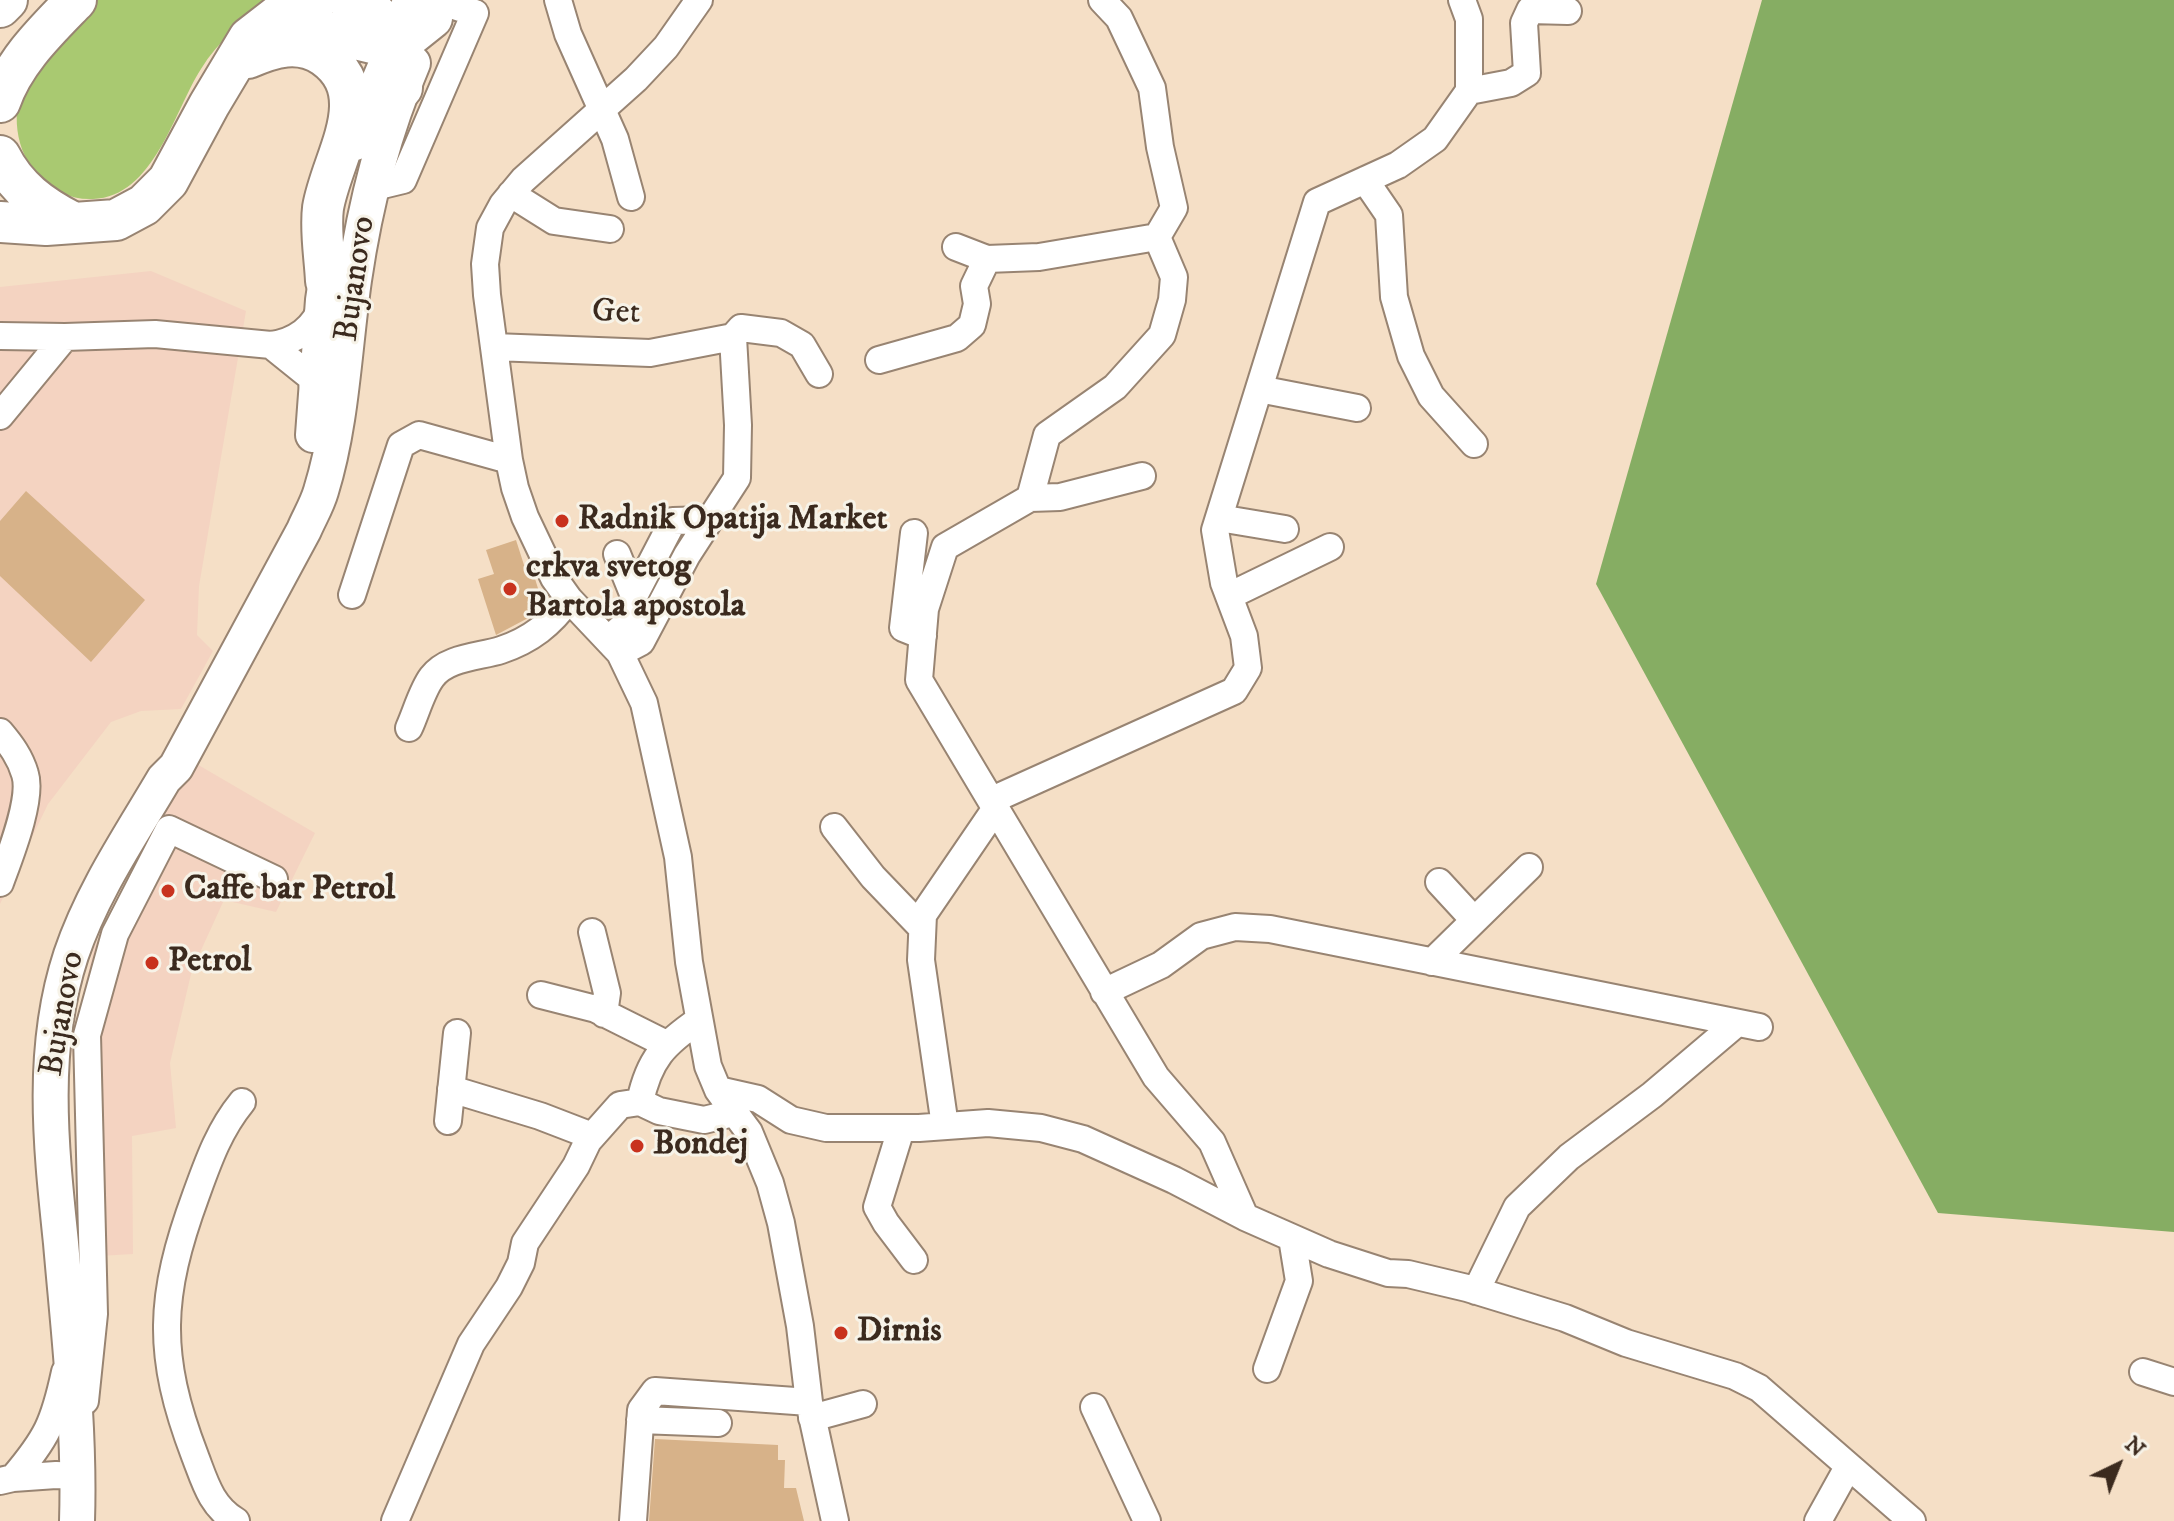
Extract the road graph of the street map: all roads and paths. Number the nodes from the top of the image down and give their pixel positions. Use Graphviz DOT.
graph roads {
  1 [pos="7,0"];
  2 [pos="51,0"];
  3 [pos="76,0"];
  4 [pos="317,0"];
  5 [pos="348,0"];
  6 [pos="558,0"];
  7 [pos="699,0"];
  8 [pos="1102,0"];
  9 [pos="1462,0"];
  10 [pos="430,5"];
  11 [pos="0,7"];
  12 [pos="1568,11"];
  13 [pos="396,42"];
  14 [pos="0,53"];
  15 [pos="248,58"];
  16 [pos="402,88"];
  17 [pos="1469,91"];
  18 [pos="0,102"];
  19 [pos="209,105"];
  20 [pos="603,109"];
  21 [pos="0,156"];
  22 [pos="1365,180"];
  23 [pos="370,188"];
  24 [pos="511,194"];
  25 [pos="631,197"];
  26 [pos="0,222"];
  27 [pos="72,222"];
  28 [pos="610,229"];
  29 [pos="1157,237"];
  30 [pos="956,247"];
  31 [pos="987,259"];
  32 [pos="325,291"];
  33 [pos="0,336"];
  34 [pos="65,337"];
  35 [pos="733,337"];
  36 [pos="271,345"];
  37 [pos="494,347"];
  38 [pos="879,360"];
  39 [pos="819,374"];
  40 [pos="1259,389"];
  41 [pos="315,406"];
  42 [pos="1357,408"];
  43 [pos="0,416"];
  44 [pos="1474,444"];
  45 [pos="509,460"];
  46 [pos="1142,476"];
  47 [pos="1030,498"];
  48 [pos="1219,518"];
  49 [pos="709,520"];
  50 [pos="1285,529"];
  51 [pos="914,533"];
  52 [pos="1330,547"];
  53 [pos="617,554"];
  54 [pos="285,560"];
  55 [pos="352,595"];
  56 [pos="634,596"];
  57 [pos="1229,596"];
  58 [pos="569,599"];
  59 [pos="923,636"];
  60 [pos="614,646"];
  61 [pos="409,728"];
  62 [pos="0,732"];
  63 [pos="994,804"];
  64 [pos="834,827"];
  65 [pos="1529,867"];
  66 [pos="274,879"];
  67 [pos="1439,882"];
  68 [pos="0,883"];
  69 [pos="115,897"];
  70 [pos="1474,920"];
  71 [pos="922,928"];
  72 [pos="592,932"];
  73 [pos="1432,962"];
  74 [pos="1104,992"];
  75 [pos="541,995"];
  76 [pos="604,1014"];
  77 [pos="699,1020"];
  78 [pos="457,1033"];
  79 [pos="666,1044"];
  80 [pos="451,1089"];
  81 [pos="718,1090"];
  82 [pos="242,1102"];
  83 [pos="640,1102"];
  84 [pos="733,1113"];
  85 [pos="448,1121"];
  86 [pos="945,1126"];
  87 [pos="901,1129"];
  88 [pos="592,1136"];
  89 [pos="1245,1217"];
  90 [pos="1292,1238"];
  91 [pos="914,1260"];
  92 [pos="1476,1291"];
  93 [pos="70,1349"];
  94 [pos="1267,1369"];
  95 [pos="2143,1372"];
  96 [pos="2174,1382"];
  97 [pos="863,1404"];
  98 [pos="1094,1407"];
  99 [pos="811,1410"];
  100 [pos="640,1420"];
  101 [pos="718,1423"];
  102 [pos="79,1466"];
  103 [pos="1848,1467"];
  104 [pos="7,1479"];
  105 [pos="77,1521"];
  106 [pos="236,1521"];
  107 [pos="395,1521"];
  108 [pos="633,1521"];
  109 [pos="835,1521"];
  110 [pos="1147,1521"];
  111 [pos="1818,1521"];
  112 [pos="1912,1521"];
  1 -- 11 [label="highway"];
  2 -- 14 [label="highway"];
  3 -- 18 [label="highway"];
  4 -- 19 [label="highway"];
  5 -- 13 [label="highway"];
  6 -- 20 [label="street"];
  7 -- 20 [label="street"];
  8 -- 29 [label="street"];
  9 -- 17 [label="street"];
  10 -- 13 [label="highway"];
  10 -- 16 [label="main road, Bujanovo"];
  10 -- 23 [label="street"];
  12 -- 17 [label="street"];
  13 -- 15 [label="highway"];
  13 -- 16 [label="highway"];
  13 -- 32 [label="main road, Bujanovo"];
  15 -- 19 [label="highway"];
  15 -- 32 [label="highway"];
  16 -- 23 [label="main road, Bujanovo"];
  17 -- 22 [label="street"];
  19 -- 27 [label="highway"];
  20 -- 24 [label="street"];
  20 -- 25 [label="street"];
  21 -- 27 [label="highway"];
  22 -- 40 [label="street"];
  22 -- 44 [label="street"];
  23 -- 54 [label="main road, Bujanovo"];
  24 -- 28 [label="street"];
  24 -- 37 [label="street"];
  26 -- 27 [label="highway"];
  29 -- 31 [label="street"];
  29 -- 47 [label="street"];
  30 -- 31 [label="street"];
  31 -- 38 [label="street"];
  32 -- 36 [label="street"];
  32 -- 41 [label="main road, Bujanovo"];
  33 -- 34 [label="street"];
  34 -- 36 [label="street"];
  34 -- 43 [label="street"];
  35 -- 37 [label="street, Get"];
  35 -- 39 [label="street, Get"];
  35 -- 49 [label="street"];
  36 -- 41 [label="street"];
  37 -- 45 [label="street"];
  40 -- 42 [label="street"];
  40 -- 48 [label="street"];
  41 -- 54 [label="main road, Bujanovo"];
  45 -- 55 [label="street"];
  45 -- 58 [label="street"];
  46 -- 47 [label="street"];
  47 -- 59 [label="street"];
  48 -- 50 [label="street"];
  48 -- 57 [label="street"];
  49 -- 56 [label="street"];
  49 -- 60 [label="street"];
  51 -- 59 [label="street"];
  52 -- 57 [label="street"];
  53 -- 56 [label="street"];
  54 -- 69 [label="main road, Bujanovo"];
  56 -- 60 [label="street"];
  57 -- 63 [label="street"];
  58 -- 60 [label="street"];
  58 -- 61 [label="street"];
  59 -- 63 [label="street"];
  60 -- 77 [label="street"];
  62 -- 68 [label="street"];
  63 -- 71 [label="street"];
  63 -- 74 [label="street"];
  64 -- 71 [label="street"];
  65 -- 70 [label="street"];
  66 -- 69 [label="street"];
  67 -- 70 [label="street"];
  69 -- 93 [label="main road, Bujanovo"];
  69 -- 102 [label="street"];
  70 -- 73 [label="street"];
  71 -- 86 [label="street"];
  72 -- 76 [label="street"];
  73 -- 74 [label="street"];
  73 -- 92 [label="street"];
  74 -- 89 [label="street"];
  75 -- 76 [label="street"];
  76 -- 79 [label="street"];
  77 -- 79 [label="street"];
  77 -- 81 [label="street"];
  78 -- 80 [label="street"];
  79 -- 83 [label="street"];
  80 -- 85 [label="street"];
  80 -- 88 [label="street"];
  81 -- 84 [label="street"];
  81 -- 87 [label="street"];
  82 -- 106 [label="street"];
  83 -- 84 [label="street"];
  83 -- 88 [label="street"];
  84 -- 99 [label="street"];
  86 -- 87 [label="street"];
  86 -- 89 [label="street"];
  87 -- 91 [label="street"];
  88 -- 107 [label="street"];
  89 -- 90 [label="street"];
  90 -- 92 [label="street"];
  90 -- 94 [label="street"];
  92 -- 103 [label="street"];
  93 -- 102 [label="main road, Bujanovo"];
  93 -- 104 [label="street"];
  95 -- 96 [label="street"];
  97 -- 99 [label="street"];
  98 -- 110 [label="street"];
  99 -- 100 [label="street"];
  99 -- 109 [label="street"];
  100 -- 101 [label="street"];
  100 -- 108 [label="street"];
  102 -- 104 [label="street"];
  102 -- 105 [label="main road, Bujanovo"];
  103 -- 111 [label="street"];
  103 -- 112 [label="street"];
}
